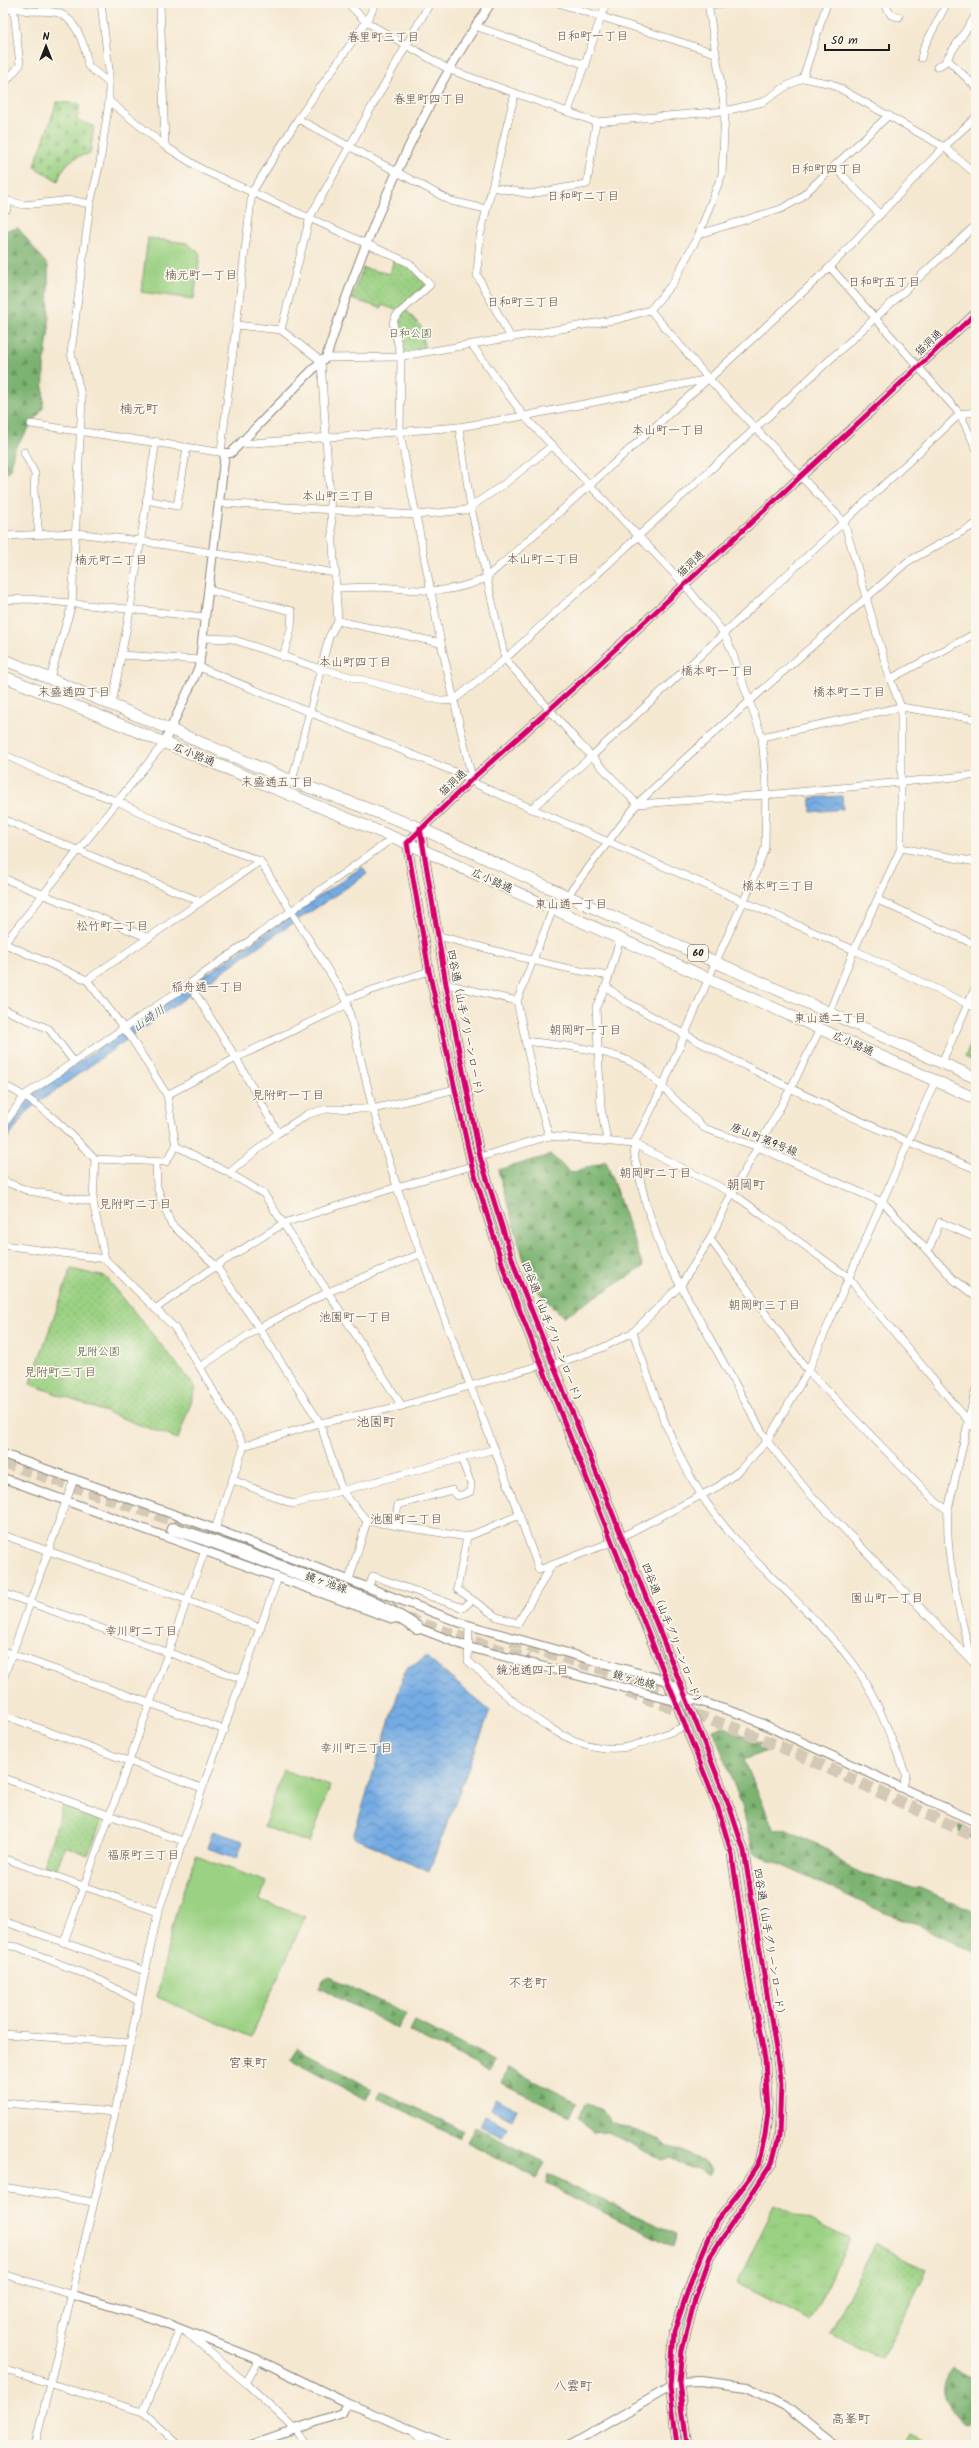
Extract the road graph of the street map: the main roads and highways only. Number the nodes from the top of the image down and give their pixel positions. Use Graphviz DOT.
graph roads {
  1 [pos="3,659"];
  2 [pos="3,676"];
  3 [pos="976,1078"];
  4 [pos="976,1099"];
  5 [pos="173,1529"];
  6 [pos="417,1628"];
  1 -- 3 [label="main road, 広小路通 / 60"];
  2 -- 4 [label="main road, 広小路通 / 60"];
  5 -- 6 [label="highway"];
}
